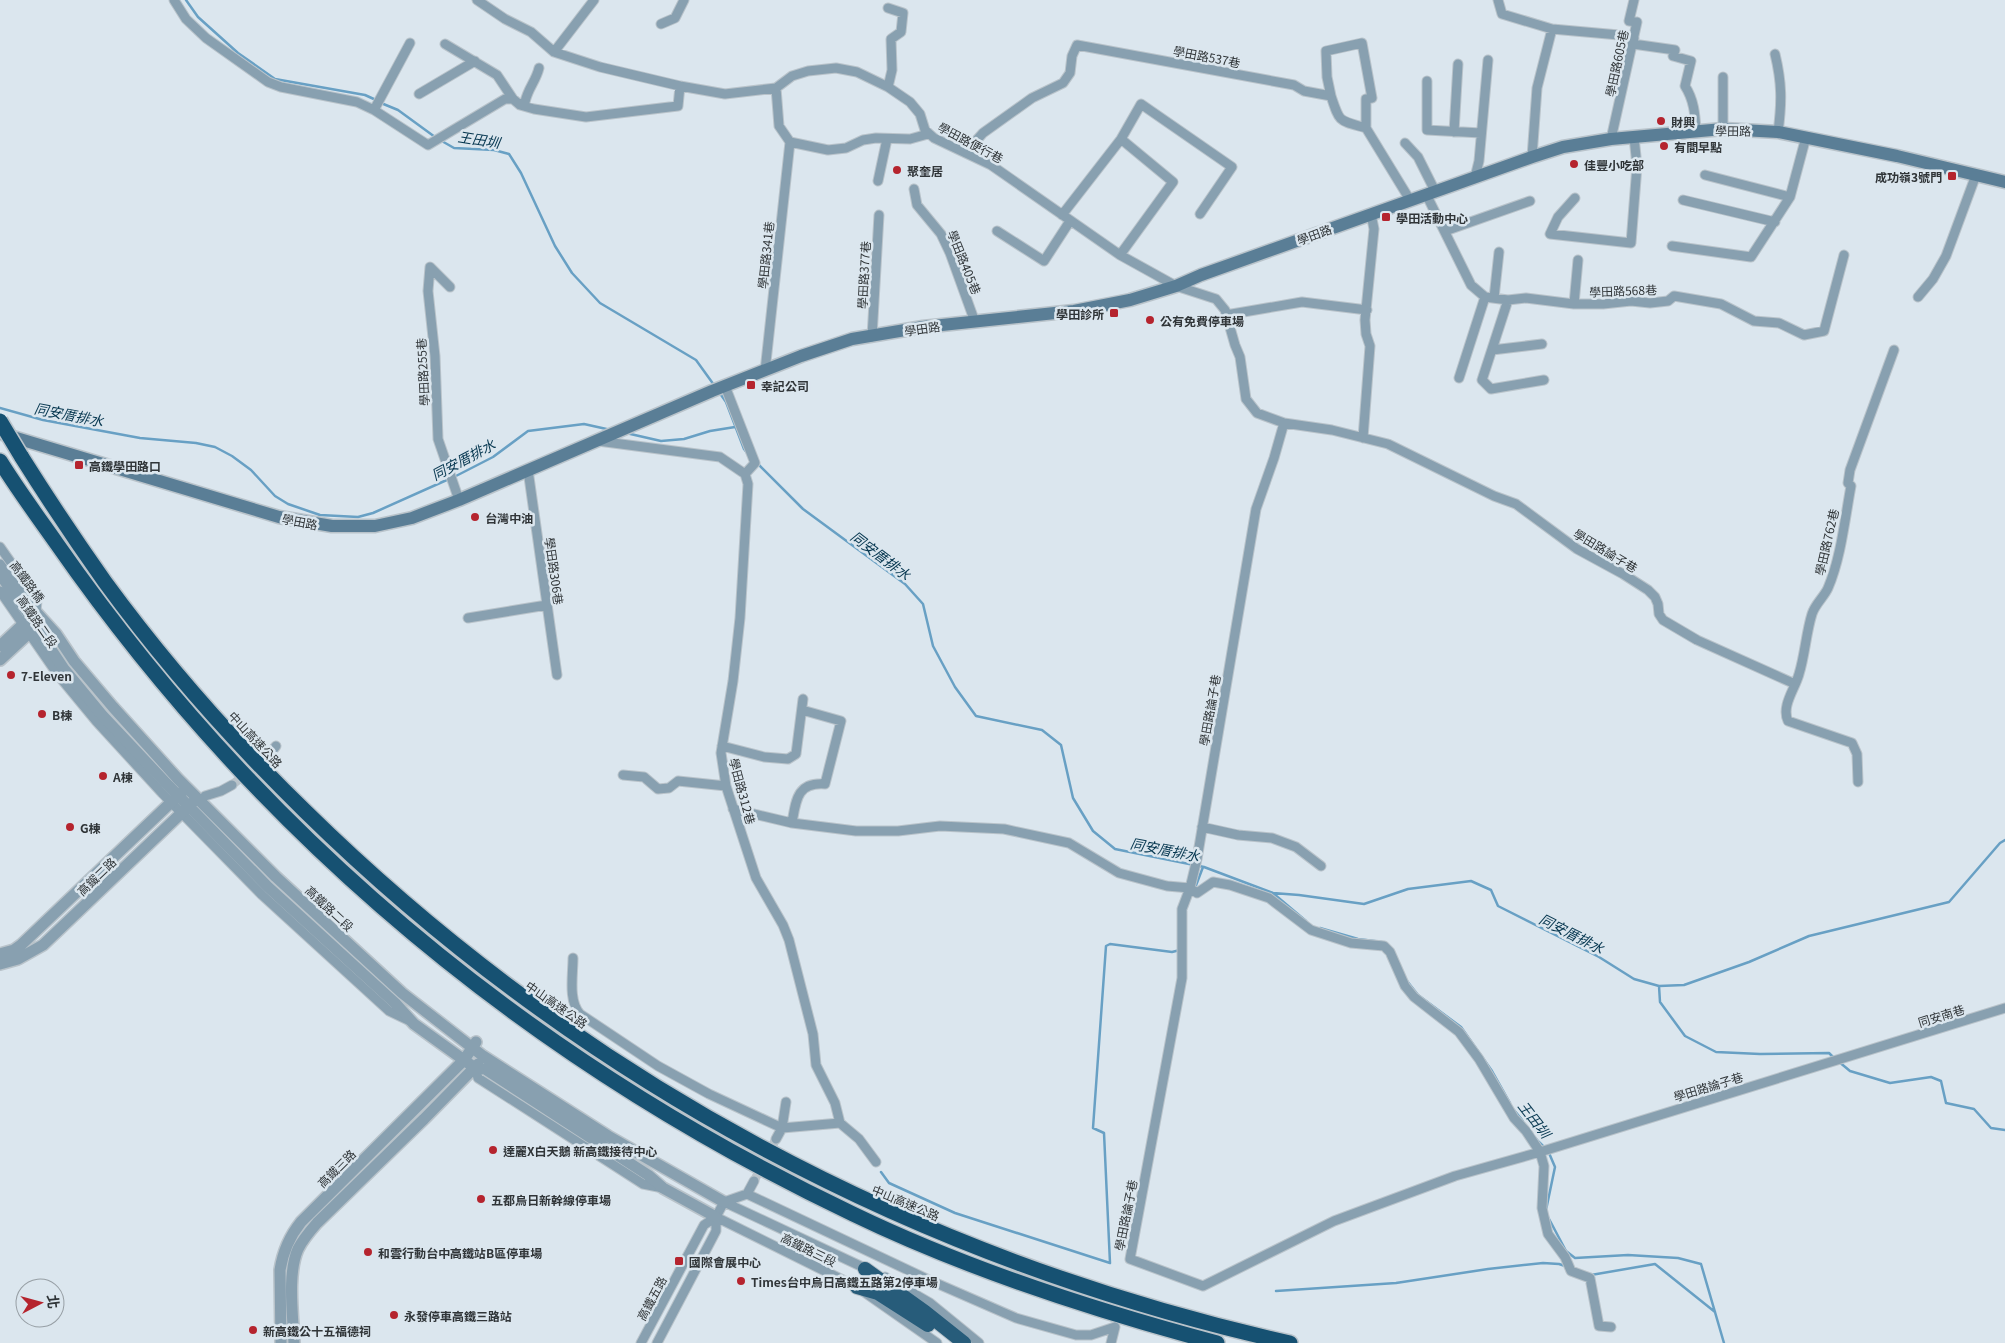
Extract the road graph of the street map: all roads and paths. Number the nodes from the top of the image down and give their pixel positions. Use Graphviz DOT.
graph roads {
  1 [pos="174,0"];
  2 [pos="477,0"];
  3 [pos="594,0"];
  4 [pos="684,0"];
  5 [pos="1498,0"];
  6 [pos="1634,0"];
  7 [pos="888,8"];
  8 [pos="661,24"];
  9 [pos="1552,29"];
  10 [pos="1634,41"];
  11 [pos="410,43"];
  12 [pos="445,44"];
  13 [pos="554,52"];
  14 [pos="1775,54"];
  15 [pos="1488,60"];
  16 [pos="475,61"];
  17 [pos="1458,64"];
  18 [pos="539,68"];
  19 [pos="1723,77"];
  20 [pos="1427,81"];
  21 [pos="680,86"];
  22 [pos="888,87"];
  23 [pos="776,88"];
  24 [pos="419,94"];
  25 [pos="1331,96"];
  26 [pos="517,102"];
  27 [pos="374,110"];
  28 [pos="1366,128"];
  29 [pos="1723,129"];
  30 [pos="1696,130"];
  31 [pos="1454,132"];
  32 [pos="1778,132"];
  33 [pos="1481,133"];
  34 [pos="928,134"];
  35 [pos="1634,137"];
  36 [pos="1806,137"];
  37 [pos="887,139"];
  38 [pos="1121,139"];
  39 [pos="1611,139"];
  40 [pos="790,142"];
  41 [pos="1404,143"];
  42 [pos="966,152"];
  43 [pos="1532,157"];
  44 [pos="1704,175"];
  45 [pos="1976,175"];
  46 [pos="1475,177"];
  47 [pos="878,181"];
  48 [pos="2005,182"];
  49 [pos="914,189"];
  50 [pos="1431,192"];
  51 [pos="1790,197"];
  52 [pos="1575,198"];
  53 [pos="1410,200"];
  54 [pos="1683,200"];
  55 [pos="1530,201"];
  56 [pos="1200,214"];
  57 [pos="1372,214"];
  58 [pos="879,215"];
  59 [pos="1066,218"];
  60 [pos="1775,222"];
  61 [pos="997,231"];
  62 [pos="1445,231"];
  63 [pos="1672,246"];
  64 [pos="1499,252"];
  65 [pos="1120,254"];
  66 [pos="1844,256"];
  67 [pos="1578,260"];
  68 [pos="1176,286"];
  69 [pos="450,287"];
  70 [pos="1489,297"];
  71 [pos="1918,298"];
  72 [pos="1508,300"];
  73 [pos="1574,304"];
  74 [pos="1367,310"];
  75 [pos="1226,315"];
  76 [pos="975,322"];
  77 [pos="872,337"];
  78 [pos="1542,344"];
  79 [pos="1492,350"];
  80 [pos="1894,350"];
  81 [pos="765,371"];
  82 [pos="1459,378"];
  83 [pos="1544,380"];
  84 [pos="725,386"];
  85 [pos="0,421"];
  86 [pos="1284,423"];
  87 [pos="0,434"];
  88 [pos="1363,438"];
  89 [pos="595,441"];
  90 [pos="2,464"];
  91 [pos="528,470"];
  92 [pos="745,474"];
  93 [pos="457,495"];
  94 [pos="0,547"];
  95 [pos="0,564"];
  96 [pos="0,576"];
  97 [pos="0,591"];
  98 [pos="547,605"];
  99 [pos="468,618"];
  100 [pos="33,622"];
  101 [pos="0,646"];
  102 [pos="0,660"];
  103 [pos="557,674"];
  104 [pos="1796,684"];
  105 [pos="803,699"];
  106 [pos="802,710"];
  107 [pos="276,746"];
  108 [pos="722,746"];
  109 [pos="269,755"];
  110 [pos="623,776"];
  111 [pos="1858,782"];
  112 [pos="232,785"];
  113 [pos="726,786"];
  114 [pos="182,792"];
  115 [pos="195,801"];
  116 [pos="734,809"];
  117 [pos="792,822"];
  118 [pos="1202,827"];
  119 [pos="1321,866"];
  120 [pos="1190,888"];
  121 [pos="0,954"];
  122 [pos="573,958"];
  123 [pos="0,964"];
  124 [pos="2005,1008"];
  125 [pos="474,1045"];
  126 [pos="1885,1046"];
  127 [pos="485,1053"];
  128 [pos="464,1060"];
  129 [pos="475,1068"];
  130 [pos="786,1102"];
  131 [pos="840,1123"];
  132 [pos="782,1128"];
  133 [pos="776,1139"];
  134 [pos="1540,1152"];
  135 [pos="876,1162"];
  136 [pos="754,1181"];
  137 [pos="747,1194"];
  138 [pos="724,1202"];
  139 [pos="716,1217"];
  140 [pos="865,1268"];
  141 [pos="857,1287"];
  142 [pos="1611,1327"];
  143 [pos="281,1343"];
  144 [pos="294,1343"];
  145 [pos="641,1343"];
  146 [pos="657,1343"];
  147 [pos="937,1343"];
  148 [pos="950,1343"];
  149 [pos="964,1343"];
  150 [pos="979,1343"];
  151 [pos="1111,1343"];
  152 [pos="1217,1343"];
  153 [pos="1290,1343"];
  1 -- 27 [label="street"];
  2 -- 13 [label="street, 學田路便行巷"];
  3 -- 13 [label="street"];
  4 -- 8 [label="street"];
  5 -- 9 [label="street"];
  6 -- 10 [label="street, 學田路605巷"];
  7 -- 22 [label="street"];
  9 -- 10 [label="street"];
  9 -- 43 [label="street"];
  10 -- 30 [label="street"];
  10 -- 39 [label="street, 學田路605巷"];
  11 -- 27 [label="street"];
  12 -- 16 [label="street"];
  13 -- 21 [label="street, 學田路便行巷"];
  14 -- 32 [label="street"];
  15 -- 33 [label="street"];
  16 -- 24 [label="street"];
  16 -- 26 [label="street"];
  17 -- 31 [label="street"];
  18 -- 26 [label="street"];
  19 -- 29 [label="street"];
  20 -- 31 [label="street"];
  21 -- 23 [label="street, 學田路便行巷"];
  21 -- 26 [label="street"];
  22 -- 23 [label="street, 學田路便行巷"];
  22 -- 34 [label="street, 學田路便行巷"];
  23 -- 40 [label="street"];
  25 -- 28 [label="street"];
  25 -- 28 [label="street"];
  25 -- 42 [label="street, 學田路537巷"];
  26 -- 27 [label="street"];
  28 -- 53 [label="street"];
  29 -- 30 [label="main road, 學田路"];
  29 -- 32 [label="main road, 學田路"];
  30 -- 35 [label="main road, 學田路"];
  31 -- 33 [label="street"];
  32 -- 36 [label="main road, 學田路"];
  33 -- 46 [label="street"];
  34 -- 37 [label="street"];
  34 -- 42 [label="street, 學田路便行巷"];
  35 -- 39 [label="main road, 學田路"];
  35 -- 52 [label="street"];
  36 -- 45 [label="main road, 學田路"];
  36 -- 51 [label="street"];
  37 -- 40 [label="street"];
  37 -- 47 [label="street"];
  38 -- 56 [label="street"];
  38 -- 59 [label="street"];
  38 -- 65 [label="street"];
  39 -- 43 [label="main road, 學田路"];
  40 -- 81 [label="street, 學田路341巷"];
  41 -- 50 [label="street"];
  42 -- 59 [label="street, 學田路便行巷"];
  43 -- 46 [label="main road, 學田路"];
  44 -- 51 [label="street"];
  45 -- 48 [label="main road, 學田路"];
  45 -- 71 [label="street"];
  46 -- 50 [label="main road, 學田路"];
  49 -- 76 [label="street, 學田路405巷"];
  50 -- 53 [label="main road, 學田路"];
  50 -- 62 [label="street"];
  51 -- 60 [label="street"];
  53 -- 57 [label="main road, 學田路"];
  54 -- 60 [label="street"];
  55 -- 62 [label="street"];
  57 -- 68 [label="main road, 學田路"];
  57 -- 74 [label="street"];
  58 -- 77 [label="street, 學田路377巷"];
  59 -- 61 [label="street"];
  59 -- 65 [label="street, 學田路便行巷"];
  60 -- 63 [label="street"];
  62 -- 70 [label="street"];
  64 -- 70 [label="street"];
  65 -- 68 [label="street, 學田路便行巷"];
  66 -- 73 [label="street, 學田路568巷"];
  67 -- 73 [label="street"];
  68 -- 75 [label="street, 學田路論子巷"];
  68 -- 76 [label="main road, 學田路"];
  69 -- 93 [label="street, 學田路255巷"];
  70 -- 72 [label="street, 學田路568巷"];
  70 -- 82 [label="street"];
  72 -- 73 [label="street, 學田路568巷"];
  72 -- 79 [label="street"];
  74 -- 75 [label="street"];
  74 -- 88 [label="street"];
  75 -- 86 [label="street, 學田路論子巷"];
  76 -- 77 [label="main road, 學田路"];
  77 -- 81 [label="main road, 學田路"];
  78 -- 79 [label="street"];
  79 -- 83 [label="street"];
  80 -- 104 [label="street, 學田路762巷"];
  81 -- 84 [label="main road, 學田路"];
  84 -- 89 [label="main road, 學田路"];
  84 -- 92 [label="street"];
  85 -- 153 [label="highway, 中山高速公路, bridge"];
  86 -- 88 [label="street, 學田路論子巷"];
  86 -- 118 [label="street, 學田路論子巷"];
  87 -- 93 [label="main road, 學田路"];
  88 -- 104 [label="street, 學田路論子巷"];
  89 -- 91 [label="main road, 學田路"];
  89 -- 92 [label="street"];
  90 -- 152 [label="highway"];
  91 -- 93 [label="main road, 學田路"];
  91 -- 98 [label="street, 學田路306巷"];
  92 -- 108 [label="street, 學田路312巷"];
  94 -- 100 [label="street, 高鐵路二段"];
  95 -- 100 [label="street, 高鐵路橋"];
  96 -- 100 [label="street, 高鐵路橋"];
  97 -- 100 [label="street, 高鐵路二段"];
  98 -- 99 [label="street"];
  98 -- 103 [label="street, 學田路306巷"];
  100 -- 101 [label="street"];
  100 -- 102 [label="street"];
  100 -- 114 [label="street, 高鐵路二段"];
  100 -- 114 [label="street, 高鐵路二段"];
  104 -- 111 [label="street, 學田路762巷"];
  105 -- 106 [label="street"];
  106 -- 108 [label="street"];
  106 -- 117 [label="street"];
  107 -- 109 [label="street"];
  108 -- 113 [label="street, 學田路312巷"];
  110 -- 113 [label="street"];
  112 -- 115 [label="street"];
  113 -- 116 [label="street, 學田路312巷"];
  114 -- 115 [label="street, 高鐵路二段"];
  114 -- 115 [label="street, 高鐵路二段"];
  114 -- 121 [label="street, 高鐵二路"];
  115 -- 123 [label="street, 高鐵二路"];
  115 -- 125 [label="street, 高鐵路二段"];
  115 -- 128 [label="street, 高鐵路二段"];
  116 -- 117 [label="street"];
  116 -- 131 [label="street, 學田路312巷"];
  117 -- 120 [label="street"];
  118 -- 119 [label="street"];
  118 -- 120 [label="street, 學田路論子巷"];
  120 -- 134 [label="street"];
  120 -- 134 [label="street, 學田路論子巷"];
  122 -- 132 [label="street"];
  124 -- 126 [label="street, 同安南巷"];
  125 -- 127 [label="street, 高鐵路二段"];
  125 -- 128 [label="street, 高鐵三路"];
  126 -- 134 [label="street, 學田路論子巷"];
  127 -- 129 [label="street"];
  127 -- 138 [label="street, 高鐵路二段"];
  128 -- 129 [label="street, 高鐵路二段"];
  128 -- 143 [label="street, 高鐵三路"];
  129 -- 139 [label="street, 高鐵路二段"];
  129 -- 144 [label="street"];
  130 -- 132 [label="street"];
  131 -- 132 [label="street"];
  131 -- 135 [label="street"];
  132 -- 133 [label="street"];
  134 -- 142 [label="street"];
  136 -- 137 [label="street"];
  137 -- 138 [label="street"];
  137 -- 151 [label="street"];
  138 -- 139 [label="street, 高鐵五路"];
  138 -- 140 [label="street, 高鐵路三段"];
  139 -- 141 [label="street, 高鐵路三段"];
  139 -- 145 [label="street, 高鐵五路"];
  139 -- 146 [label="street, 高鐵五路"];
  140 -- 149 [label="highway"];
  140 -- 150 [label="street, 高鐵路三段"];
  141 -- 147 [label="street, 高鐵路三段"];
  141 -- 148 [label="highway"];
}
